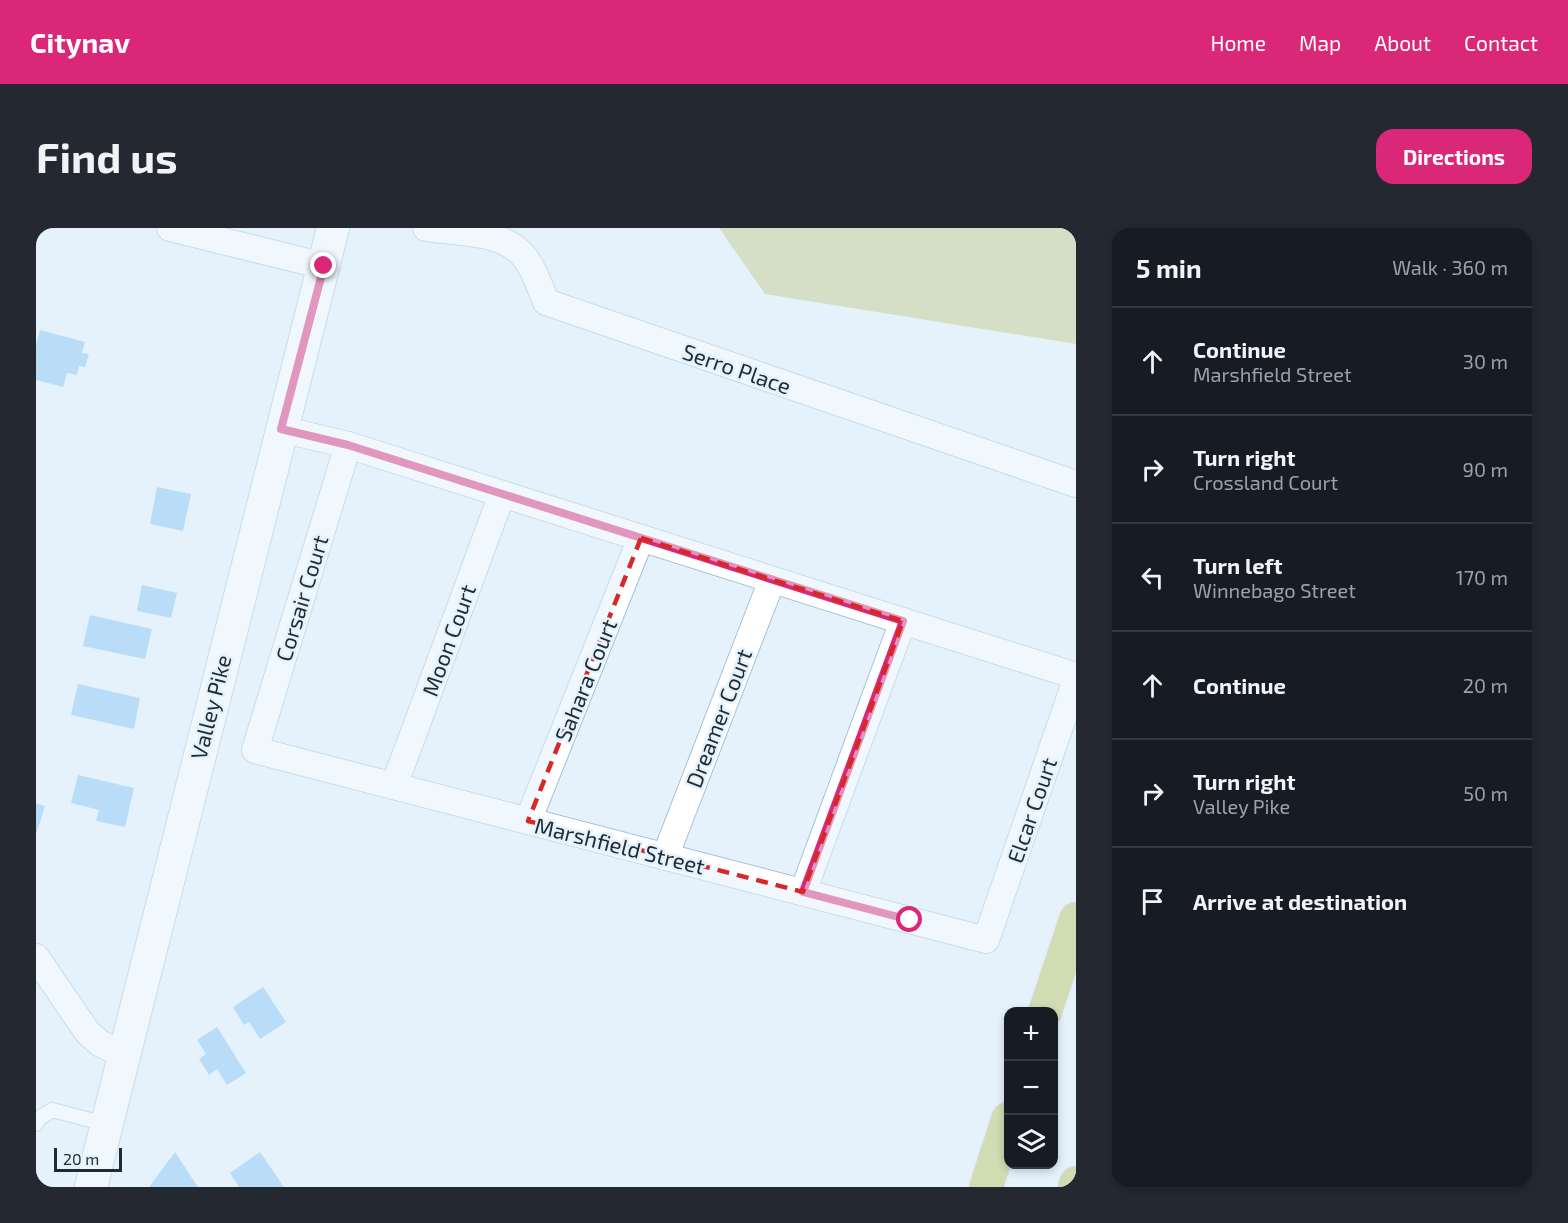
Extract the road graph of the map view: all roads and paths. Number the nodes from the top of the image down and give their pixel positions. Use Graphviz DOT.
graph roads {
  1 [pos="170,228"];
  2 [pos="333,228"];
  3 [pos="426,228"];
  4 [pos="324,266"];
  5 [pos="281,429"];
  6 [pos="348,445"];
  7 [pos="1076,484"];
  8 [pos="502,494"];
  9 [pos="641,538"];
  10 [pos="772,580"];
  11 [pos="903,621"];
  12 [pos="1076,678"];
  13 [pos="255,750"];
  14 [pos="394,786"];
  15 [pos="528,821"];
  16 [pos="665,856"];
  17 [pos="803,892"];
  18 [pos="1076,919"];
  19 [pos="986,940"];
  20 [pos="36,957"];
  21 [pos="1046,1007"];
  22 [pos="124,1054"];
  23 [pos="36,1124"];
  24 [pos="106,1124"];
  25 [pos="1004,1131"];
  26 [pos="91,1187"];
  27 [pos="986,1187"];
  1 -- 4 [label="street"];
  2 -- 4 [label="street, Valley Pike"];
  3 -- 7 [label="street, Serro Place"];
  4 -- 5 [label="street, Valley Pike"];
  5 -- 6 [label="street"];
  5 -- 22 [label="street, Valley Pike"];
  6 -- 8 [label="street"];
  6 -- 13 [label="street, Corsair Court"];
  8 -- 9 [label="street"];
  8 -- 14 [label="street, Moon Court"];
  9 -- 10 [label="street"];
  9 -- 15 [label="street, Sahara Court"];
  10 -- 11 [label="street"];
  10 -- 16 [label="street, Dreamer Court"];
  11 -- 12 [label="street"];
  11 -- 17 [label="street"];
  12 -- 19 [label="street, Elcar Court"];
  13 -- 14 [label="street, Marshfield Street"];
  14 -- 15 [label="street, Marshfield Street"];
  15 -- 16 [label="street, Marshfield Street"];
  16 -- 17 [label="street, Marshfield Street"];
  17 -- 19 [label="street, Marshfield Street"];
  18 -- 21 [label="highway"];
  20 -- 22 [label="street"];
  22 -- 24 [label="street, Valley Pike"];
  23 -- 24 [label="lane"];
  24 -- 26 [label="street, Valley Pike"];
  25 -- 27 [label="highway"];
}
